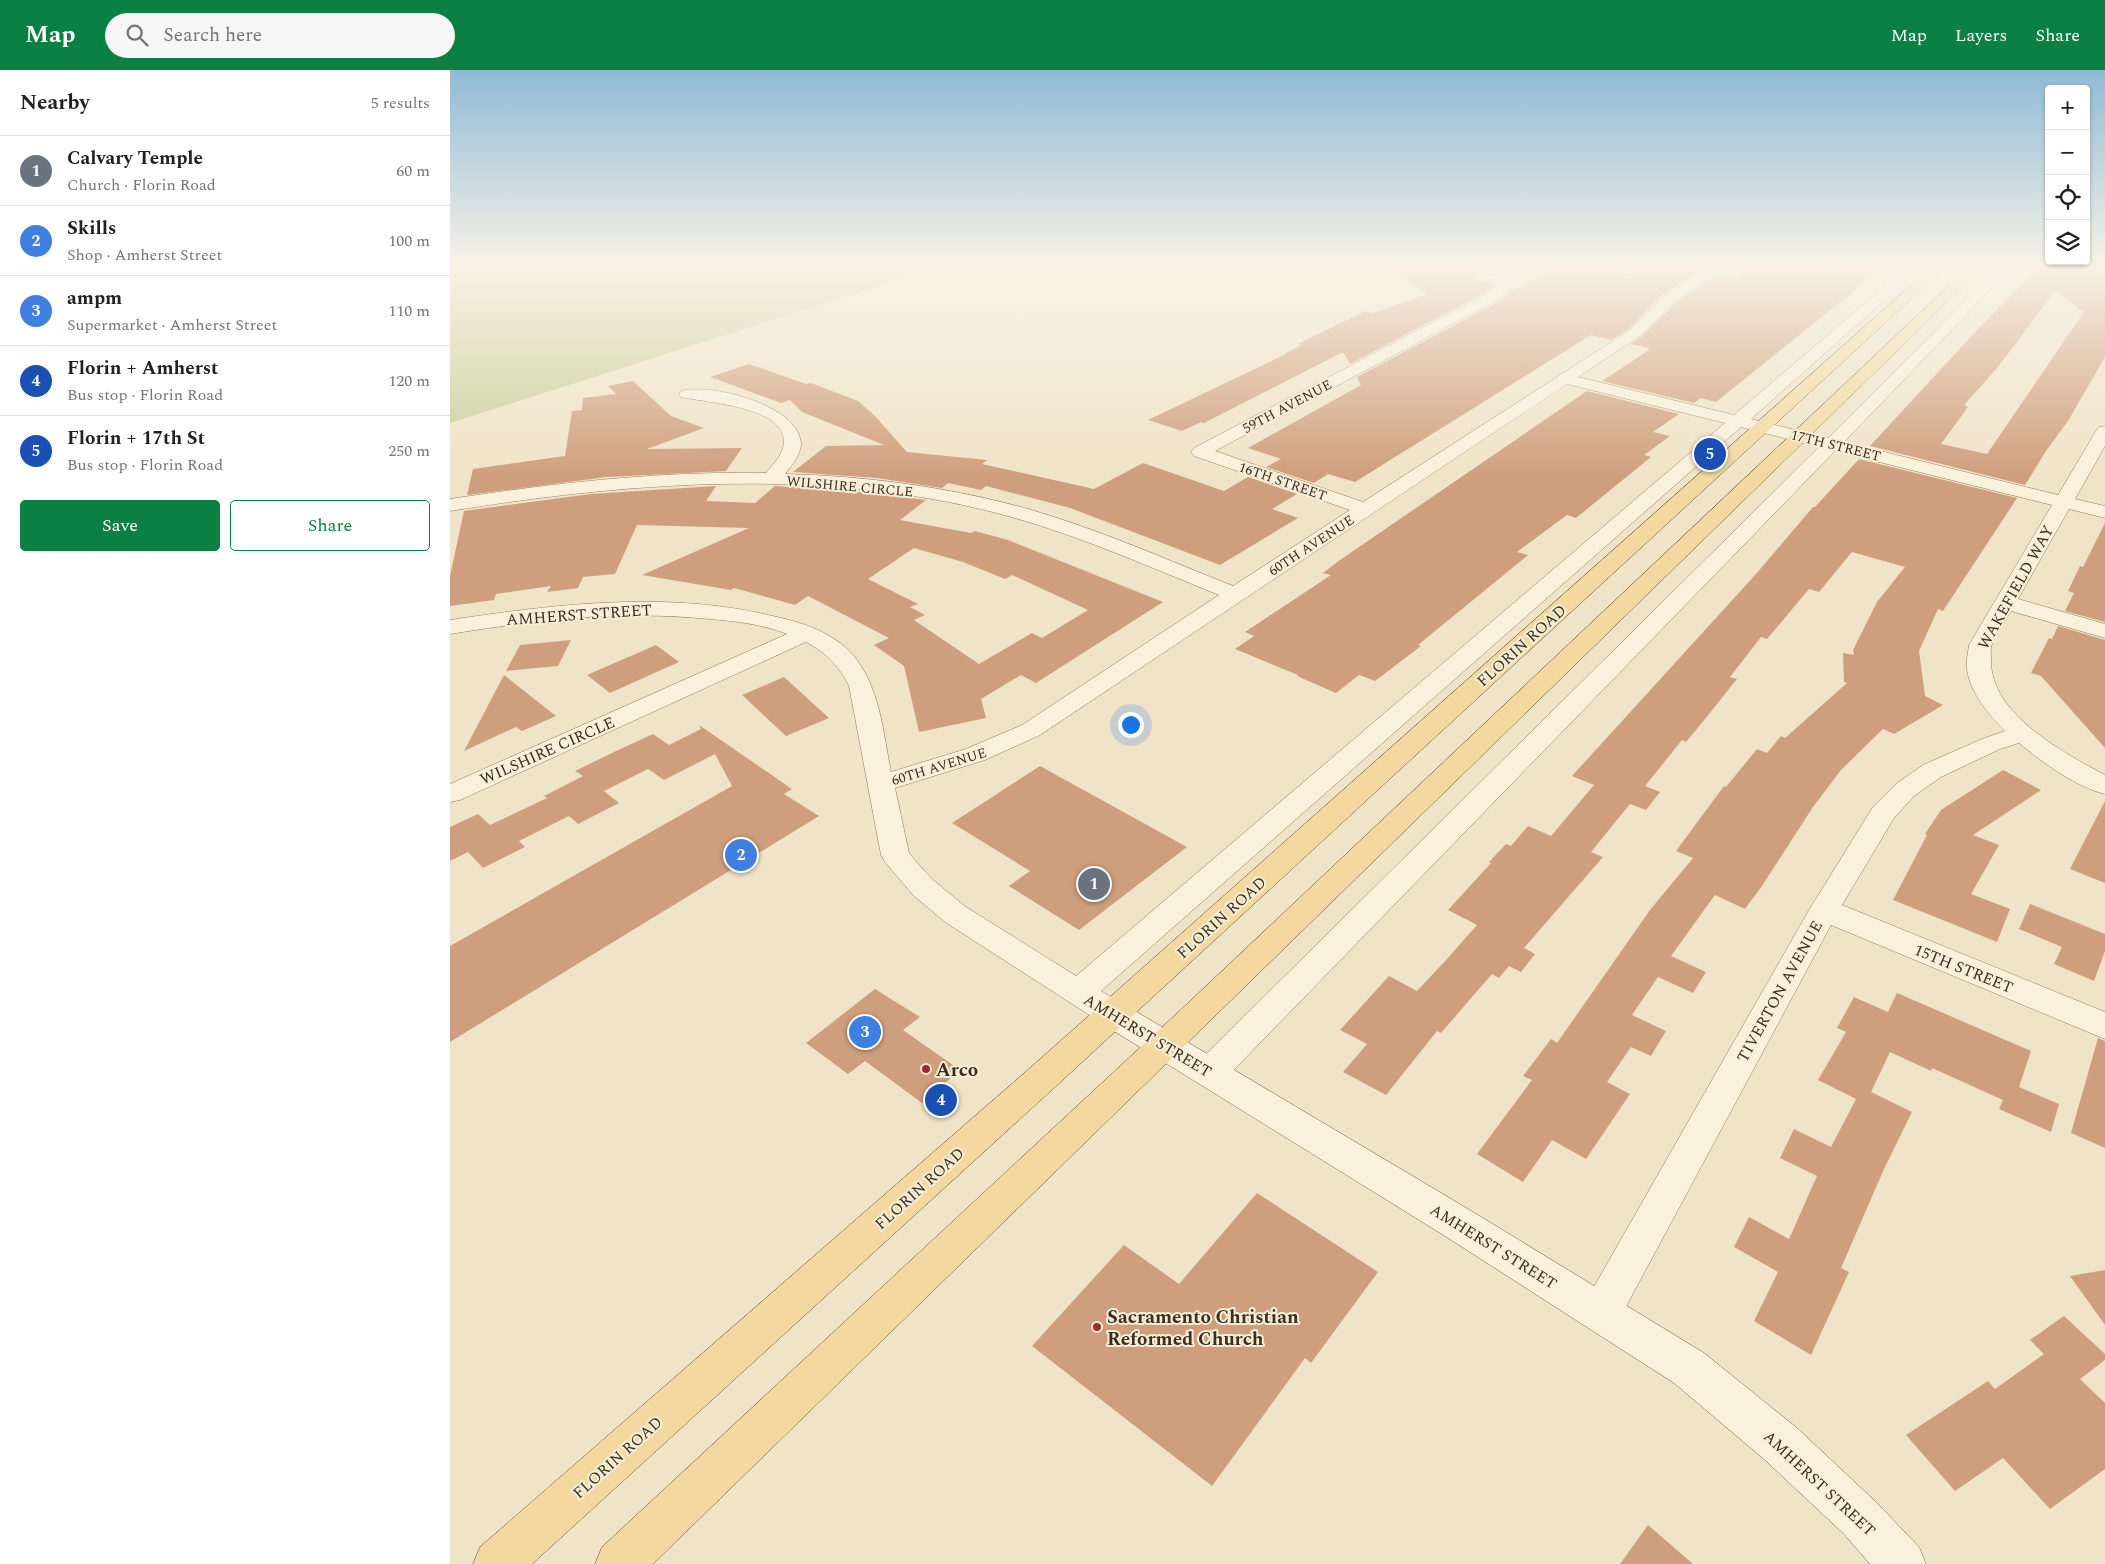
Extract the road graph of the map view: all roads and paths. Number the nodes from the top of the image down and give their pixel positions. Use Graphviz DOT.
graph roads {
  1 [pos="1419,336"];
  2 [pos="1631,336"];
  3 [pos="1836,336"];
  4 [pos="1862,336"];
  5 [pos="1904,336"];
  6 [pos="1938,336"];
  7 [pos="1566,378"];
  8 [pos="687,394"];
  9 [pos="1737,421"];
  10 [pos="1761,426"];
  11 [pos="2105,431"];
  12 [pos="1800,436"];
  13 [pos="1832,444"];
  14 [pos="1200,452"];
  15 [pos="770,479"];
  16 [pos="2063,502"];
  17 [pos="450,504"];
  18 [pos="1365,509"];
  19 [pos="2105,512"];
  20 [pos="1235,594"];
  21 [pos="2005,602"];
  22 [pos="450,627"];
  23 [pos="2105,631"];
  24 [pos="808,633"];
  25 [pos="2023,734"];
  26 [pos="881,783"];
  27 [pos="2105,786"];
  28 [pos="450,794"];
  29 [pos="1824,910"];
  30 [pos="1078,993"];
  31 [pos="1113,1014"];
  32 [pos="2105,1026"];
  33 [pos="1164,1046"];
  34 [pos="1210,1072"];
  35 [pos="1601,1314"];
  36 [pos="497,1564"];
  37 [pos="619,1564"];
  38 [pos="1902,1564"];
  1 -- 14 [label="street, 59TH AVENUE"];
  2 -- 7 [label="street, 60TH AVENUE"];
  3 -- 9 [label="street, FLORIN ROAD"];
  4 -- 10 [label="main road, FLORIN ROAD"];
  5 -- 12 [label="main road"];
  6 -- 13 [label="street"];
  7 -- 9 [label="street, 17TH STREET"];
  7 -- 18 [label="street, 60TH AVENUE"];
  8 -- 15 [label="street"];
  9 -- 10 [label="street, 17TH STREET"];
  9 -- 30 [label="street, FLORIN ROAD"];
  10 -- 12 [label="street, 17TH STREET"];
  10 -- 31 [label="main road, FLORIN ROAD"];
  11 -- 16 [label="street, WAKEFIELD WAY"];
  12 -- 13 [label="street, 17TH STREET"];
  12 -- 33 [label="main road"];
  13 -- 16 [label="street, 17TH STREET"];
  13 -- 34 [label="street"];
  14 -- 18 [label="street, 16TH STREET"];
  15 -- 17 [label="street, WILSHIRE CIRCLE"];
  15 -- 20 [label="street, WILSHIRE CIRCLE"];
  16 -- 19 [label="street, 17TH STREET"];
  16 -- 21 [label="street, WAKEFIELD WAY"];
  18 -- 20 [label="street, 60TH AVENUE"];
  20 -- 26 [label="street, 60TH AVENUE"];
  21 -- 23 [label="street"];
  21 -- 25 [label="street, WAKEFIELD WAY"];
  22 -- 24 [label="street, AMHERST STREET"];
  24 -- 26 [label="street, AMHERST STREET"];
  24 -- 28 [label="street, WILSHIRE CIRCLE"];
  25 -- 27 [label="street, WAKEFIELD WAY"];
  25 -- 29 [label="street, TIVERTON AVENUE"];
  26 -- 30 [label="street, AMHERST STREET"];
  29 -- 32 [label="street, 15TH STREET"];
  29 -- 35 [label="street, TIVERTON AVENUE"];
  30 -- 31 [label="street, AMHERST STREET"];
  31 -- 33 [label="street, AMHERST STREET"];
  31 -- 36 [label="main road, FLORIN ROAD"];
  33 -- 34 [label="street, AMHERST STREET"];
  33 -- 37 [label="main road"];
  34 -- 35 [label="street, AMHERST STREET"];
  35 -- 38 [label="street, AMHERST STREET"];
}
